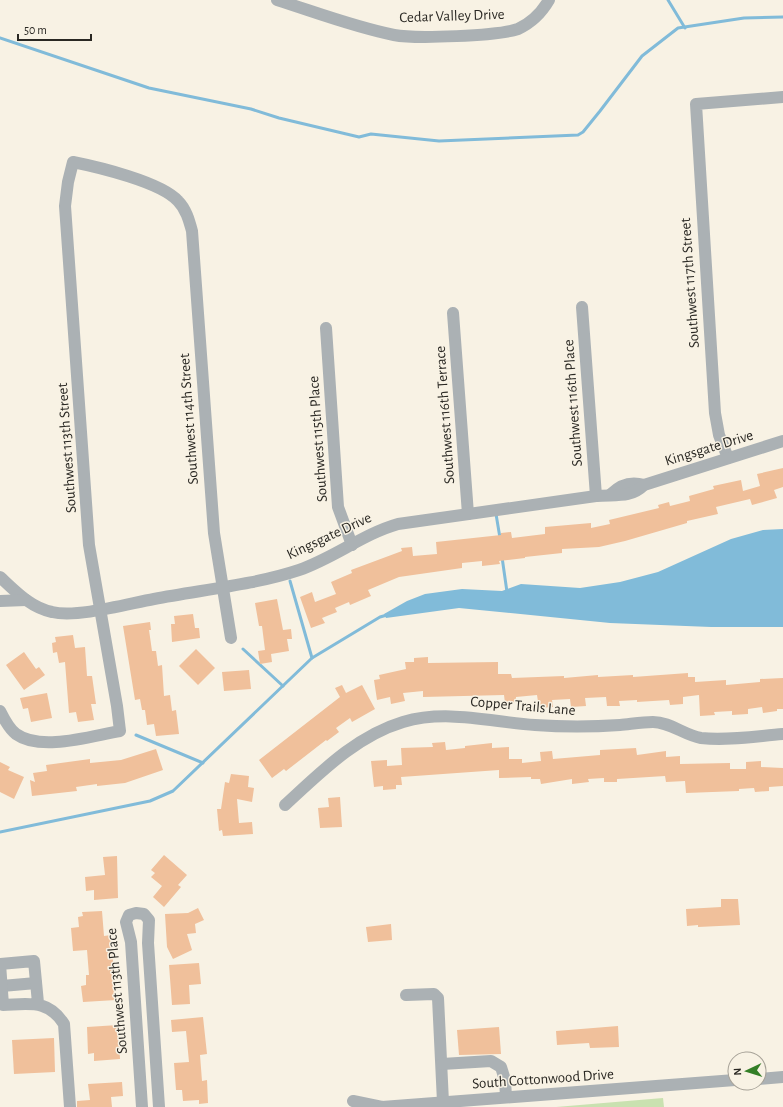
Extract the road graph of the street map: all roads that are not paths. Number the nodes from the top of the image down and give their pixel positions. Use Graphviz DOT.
graph roads {
  1 [pos="277,0"];
  2 [pos="549,0"];
  3 [pos="783,97"];
  4 [pos="73,162"];
  5 [pos="582,307"];
  6 [pos="453,313"];
  7 [pos="326,328"];
  8 [pos="783,441"];
  9 [pos="728,458"];
  10 [pos="596,496"];
  11 [pos="468,514"];
  12 [pos="352,545"];
  13 [pos="0,577"];
  14 [pos="222,586"];
  15 [pos="26,600"];
  16 [pos="0,601"];
  17 [pos="100,609"];
  18 [pos="231,638"];
  19 [pos="0,711"];
  20 [pos="783,734"];
  21 [pos="285,805"];
  22 [pos="36,983"];
  23 [pos="2,986"];
  24 [pos="406,994"];
  25 [pos="38,1003"];
  26 [pos="442,1064"];
  27 [pos="783,1077"];
  28 [pos="767,1078"];
  29 [pos="727,1081"];
  30 [pos="506,1097"];
  31 [pos="353,1101"];
  32 [pos="443,1102"];
  33 [pos="70,1107"];
  34 [pos="142,1107"];
  35 [pos="159,1107"];
  1 -- 2 [label="street, Cedar Valley Drive"];
  3 -- 9 [label="street, Southwest 117th Street"];
  4 -- 14 [label="street, Southwest 114th Street"];
  4 -- 17 [label="street, Southwest 113th Street"];
  5 -- 10 [label="street, Southwest 116th Place"];
  6 -- 11 [label="street, Southwest 116th Terrace"];
  7 -- 12 [label="street, Southwest 115th Place"];
  8 -- 9 [label="street, Kingsgate Drive"];
  9 -- 10 [label="street, Kingsgate Drive"];
  10 -- 11 [label="street, Kingsgate Drive"];
  11 -- 12 [label="street, Kingsgate Drive"];
  12 -- 14 [label="street, Kingsgate Drive"];
  13 -- 15 [label="street, Kingsgate Drive"];
  14 -- 17 [label="street, Kingsgate Drive"];
  14 -- 18 [label="street, Southwest 114th Street"];
  15 -- 16 [label="street"];
  15 -- 17 [label="street, Kingsgate Drive"];
  17 -- 19 [label="street, Southwest 113th Street"];
  20 -- 21 [label="street, Copper Trails Lane"];
  22 -- 23 [label="street"];
  22 -- 23 [label="street"];
  22 -- 25 [label="street"];
  23 -- 25 [label="street"];
  24 -- 26 [label="street"];
  25 -- 33 [label="street"];
  26 -- 30 [label="street"];
  26 -- 32 [label="street"];
  27 -- 28 [label="street"];
  29 -- 30 [label="street, South Cottonwood Drive"];
  30 -- 32 [label="street, South Cottonwood Drive"];
  31 -- 32 [label="street, South Cottonwood Drive"];
  34 -- 35 [label="street, Southwest 113th Place"];
}
